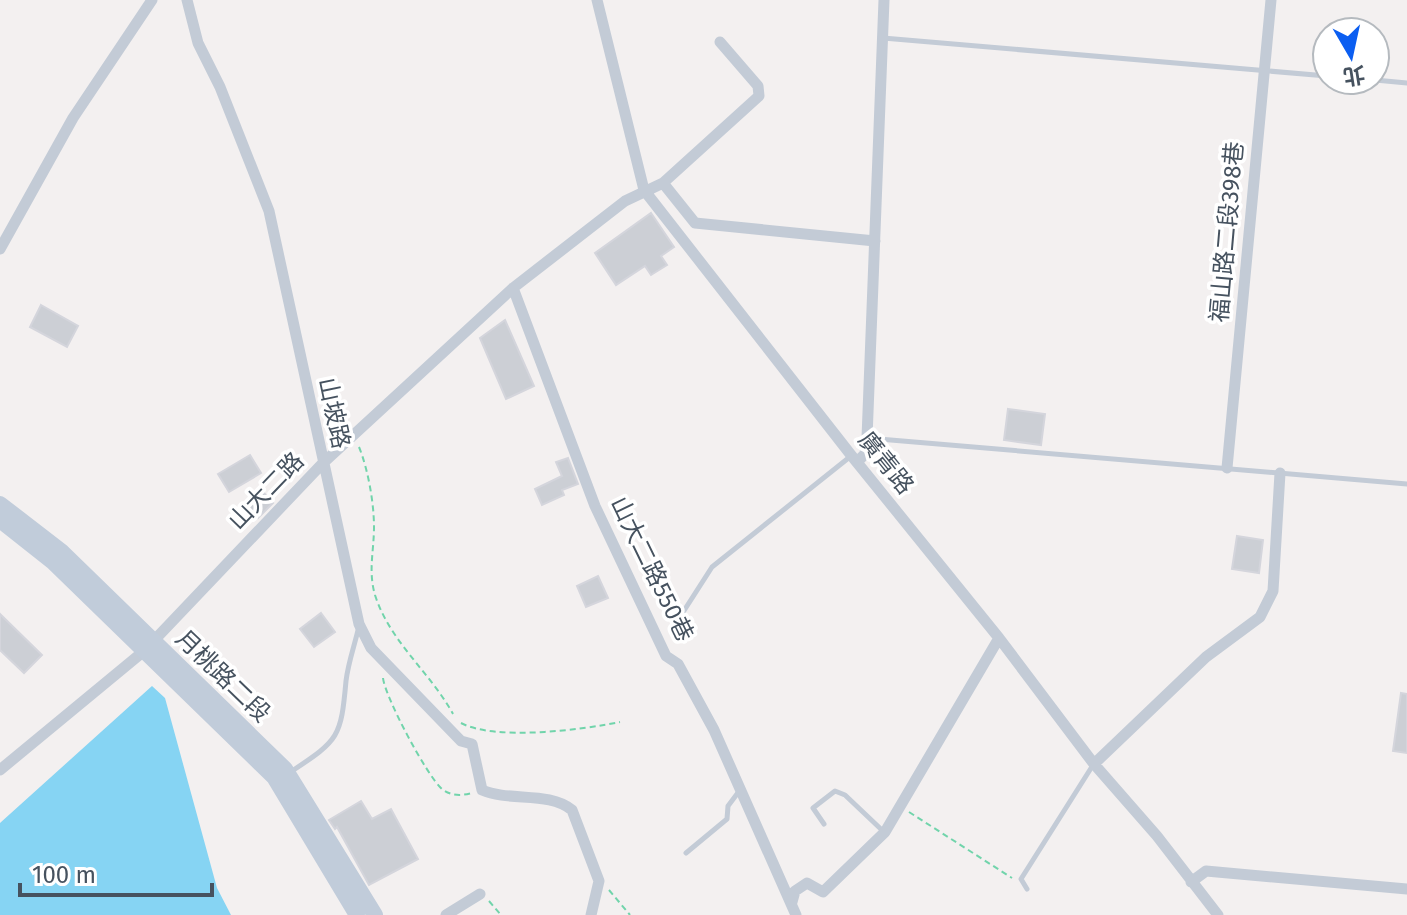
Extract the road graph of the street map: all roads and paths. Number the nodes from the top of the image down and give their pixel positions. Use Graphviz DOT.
graph roads {
  1 [pos="152,0"];
  2 [pos="187,0"];
  3 [pos="597,0"];
  4 [pos="884,0"];
  5 [pos="1271,0"];
  6 [pos="883,38"];
  7 [pos="720,42"];
  8 [pos="1264,72"];
  9 [pos="1311,75"];
  10 [pos="663,183"];
  11 [pos="644,190"];
  12 [pos="875,241"];
  13 [pos="0,249"];
  14 [pos="513,288"];
  15 [pos="352,436"];
  16 [pos="867,438"];
  17 [pos="854,458"];
  18 [pos="322,464"];
  19 [pos="1227,468"];
  20 [pos="1280,473"];
  21 [pos="1407,484"];
  22 [pos="0,504"];
  23 [pos="0,520"];
  24 [pos="678,620"];
  25 [pos="359,624"];
  26 [pos="999,638"];
  27 [pos="148,646"];
  28 [pos="381,657"];
  29 [pos="620,722"];
  30 [pos="1094,764"];
  31 [pos="0,770"];
  32 [pos="288,774"];
  33 [pos="741,789"];
  34 [pos="488,793"];
  35 [pos="902,807"];
  36 [pos="824,824"];
  37 [pos="885,832"];
  38 [pos="686,853"];
  39 [pos="1021,879"];
  40 [pos="599,881"];
  41 [pos="1191,882"];
  42 [pos="1027,889"];
  43 [pos="1407,889"];
  44 [pos="480,894"];
  45 [pos="792,902"];
  46 [pos="357,915"];
  47 [pos="375,915"];
  48 [pos="446,915"];
  49 [pos="501,915"];
  50 [pos="591,915"];
  51 [pos="630,915"];
  52 [pos="796,915"];
  53 [pos="1218,915"];
  1 -- 13 [label="street"];
  2 -- 18 [label="street, 山坡路"];
  3 -- 11 [label="street, 廣青路"];
  4 -- 6 [label="street"];
  5 -- 8 [label="street, 福山路二段398巷"];
  6 -- 8 [label="lane"];
  6 -- 12 [label="street"];
  7 -- 10 [label="street"];
  8 -- 9 [label="lane"];
  8 -- 19 [label="street, 福山路二段398巷"];
  10 -- 11 [label="street, 山大二路"];
  10 -- 12 [label="street"];
  11 -- 14 [label="street, 山大二路"];
  11 -- 17 [label="street, 廣青路"];
  12 -- 16 [label="street"];
  14 -- 15 [label="street, 山大二路"];
  14 -- 33 [label="street, 山大二路550巷"];
  15 -- 18 [label="street, 山大二路"];
  15 -- 29 [label="path"];
  16 -- 17 [label="street"];
  16 -- 19 [label="lane"];
  17 -- 24 [label="lane"];
  17 -- 26 [label="street, 廣青路"];
  18 -- 25 [label="street, 山坡路"];
  18 -- 27 [label="street, 山大二路"];
  19 -- 20 [label="lane"];
  20 -- 21 [label="lane"];
  20 -- 30 [label="street"];
  22 -- 27 [label="street, 月桃路二段"];
  23 -- 27 [label="street, 月桃路二段"];
  25 -- 28 [label="street, 山坡路"];
  25 -- 32 [label="lane"];
  26 -- 30 [label="street, 廣青路"];
  26 -- 35 [label="street"];
  27 -- 31 [label="street, 山大二路"];
  27 -- 32 [label="street, 月桃路二段"];
  27 -- 46 [label="street, 月桃路二段"];
  28 -- 34 [label="street, 山坡路"];
  28 -- 34 [label="path"];
  30 -- 39 [label="lane"];
  30 -- 41 [label="street, 廣青路"];
  32 -- 47 [label="street, 月桃路二段"];
  33 -- 38 [label="lane"];
  33 -- 45 [label="street, 山大二路550巷"];
  34 -- 40 [label="street"];
  35 -- 37 [label="street"];
  35 -- 39 [label="path"];
  36 -- 37 [label="lane"];
  37 -- 45 [label="street"];
  39 -- 42 [label="lane"];
  40 -- 50 [label="street"];
  40 -- 51 [label="path"];
  41 -- 43 [label="street"];
  41 -- 53 [label="street, 廣青路"];
  44 -- 48 [label="street"];
  44 -- 49 [label="path"];
  45 -- 52 [label="street, 山大二路550巷"];
}
